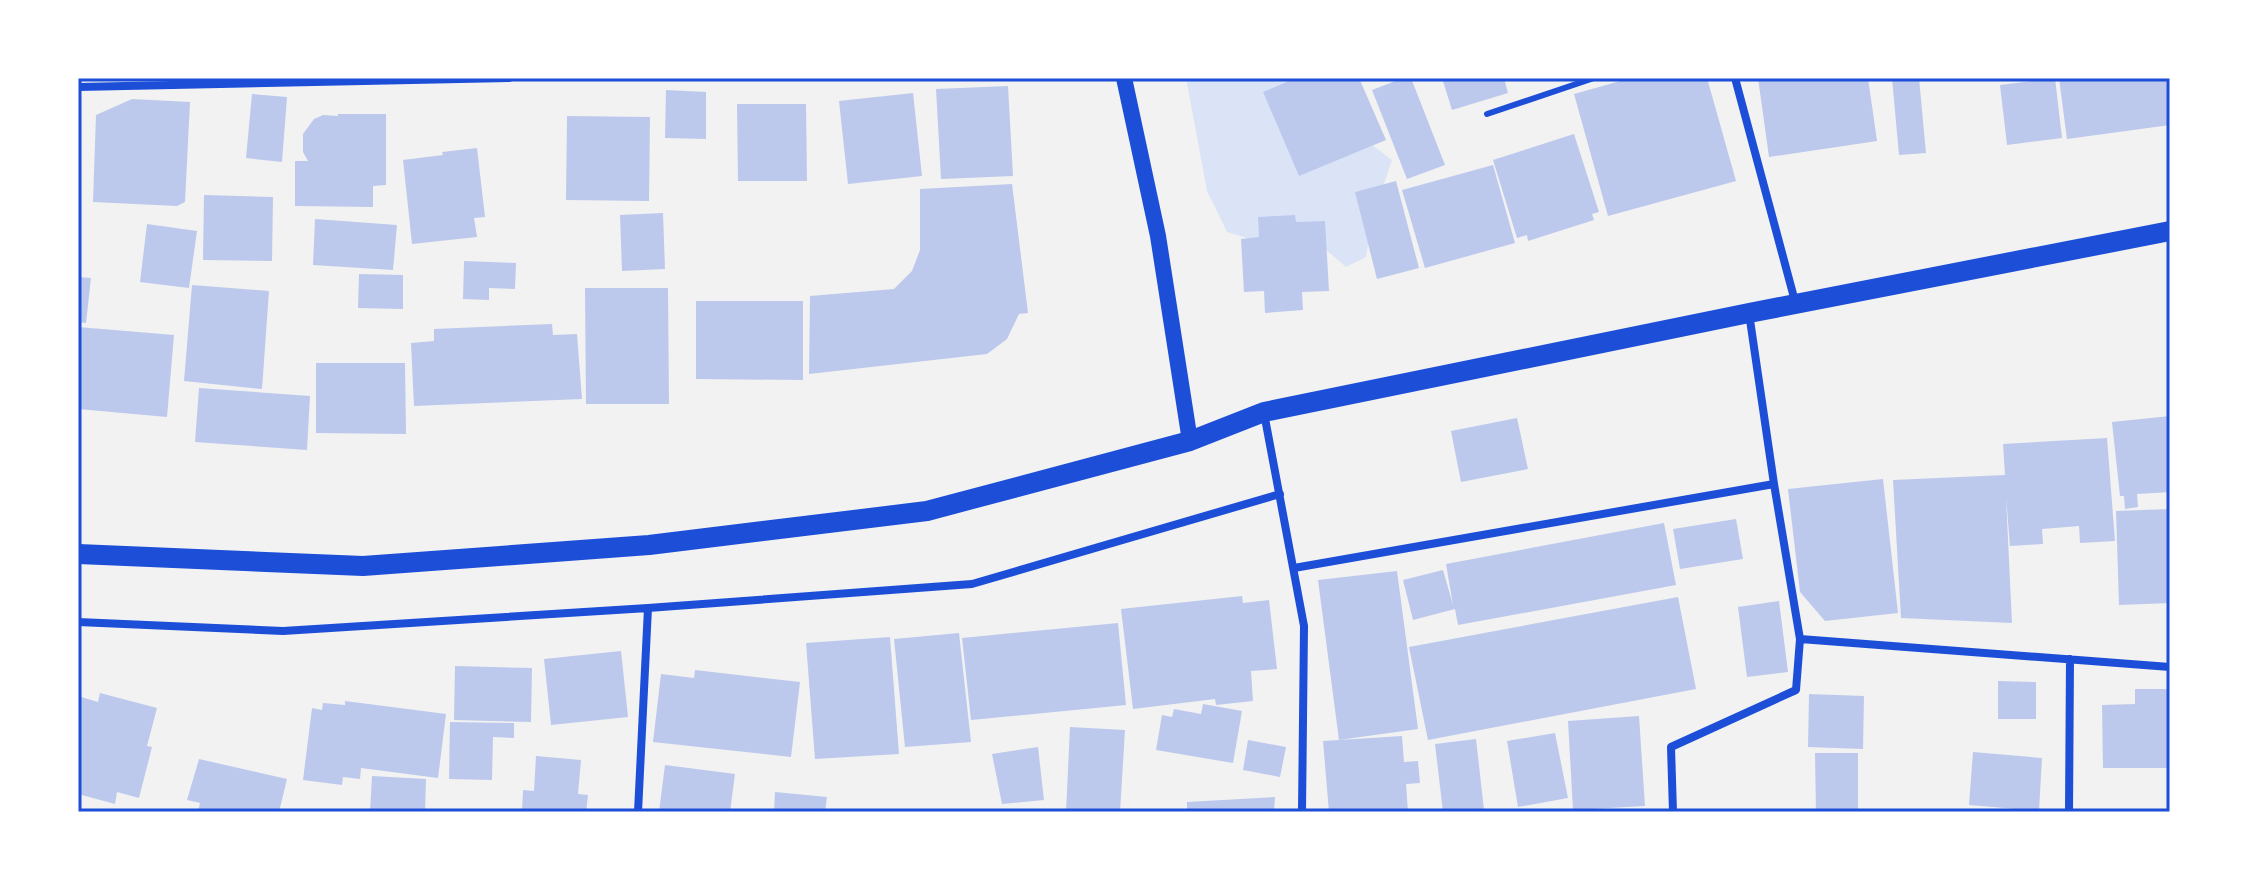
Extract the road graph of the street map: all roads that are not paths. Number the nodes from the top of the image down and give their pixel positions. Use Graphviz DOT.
graph roads {
  1 [pos="509,78"];
  2 [pos="1124,78"];
  3 [pos="1594,78"];
  4 [pos="1735,78"];
  5 [pos="78,87"];
  6 [pos="1487,114"];
  7 [pos="2170,231"];
  8 [pos="1796,305"];
  9 [pos="1749,313"];
  10 [pos="1264,412"];
  11 [pos="1190,441"];
  12 [pos="1774,484"];
  13 [pos="1280,494"];
  14 [pos="78,554"];
  15 [pos="1294,568"];
  16 [pos="648,608"];
  17 [pos="78,622"];
  18 [pos="1800,639"];
  19 [pos="2070,659"];
  20 [pos="2170,667"];
  21 [pos="638,812"];
  22 [pos="1302,812"];
  23 [pos="1673,812"];
  24 [pos="2069,812"];
  1 -- 5 [label="street"];
  2 -- 11 [label="main road"];
  3 -- 6 [label="lane"];
  4 -- 8 [label="street"];
  7 -- 8 [label="main road"];
  8 -- 9 [label="main road"];
  9 -- 10 [label="main road"];
  9 -- 12 [label="street"];
  10 -- 11 [label="main road"];
  10 -- 13 [label="street"];
  11 -- 14 [label="main road"];
  12 -- 15 [label="street"];
  12 -- 18 [label="street"];
  13 -- 15 [label="street"];
  13 -- 16 [label="street"];
  15 -- 22 [label="street"];
  16 -- 17 [label="street"];
  16 -- 21 [label="street"];
  18 -- 19 [label="street"];
  18 -- 23 [label="street"];
  19 -- 20 [label="street"];
  19 -- 24 [label="street"];
}
